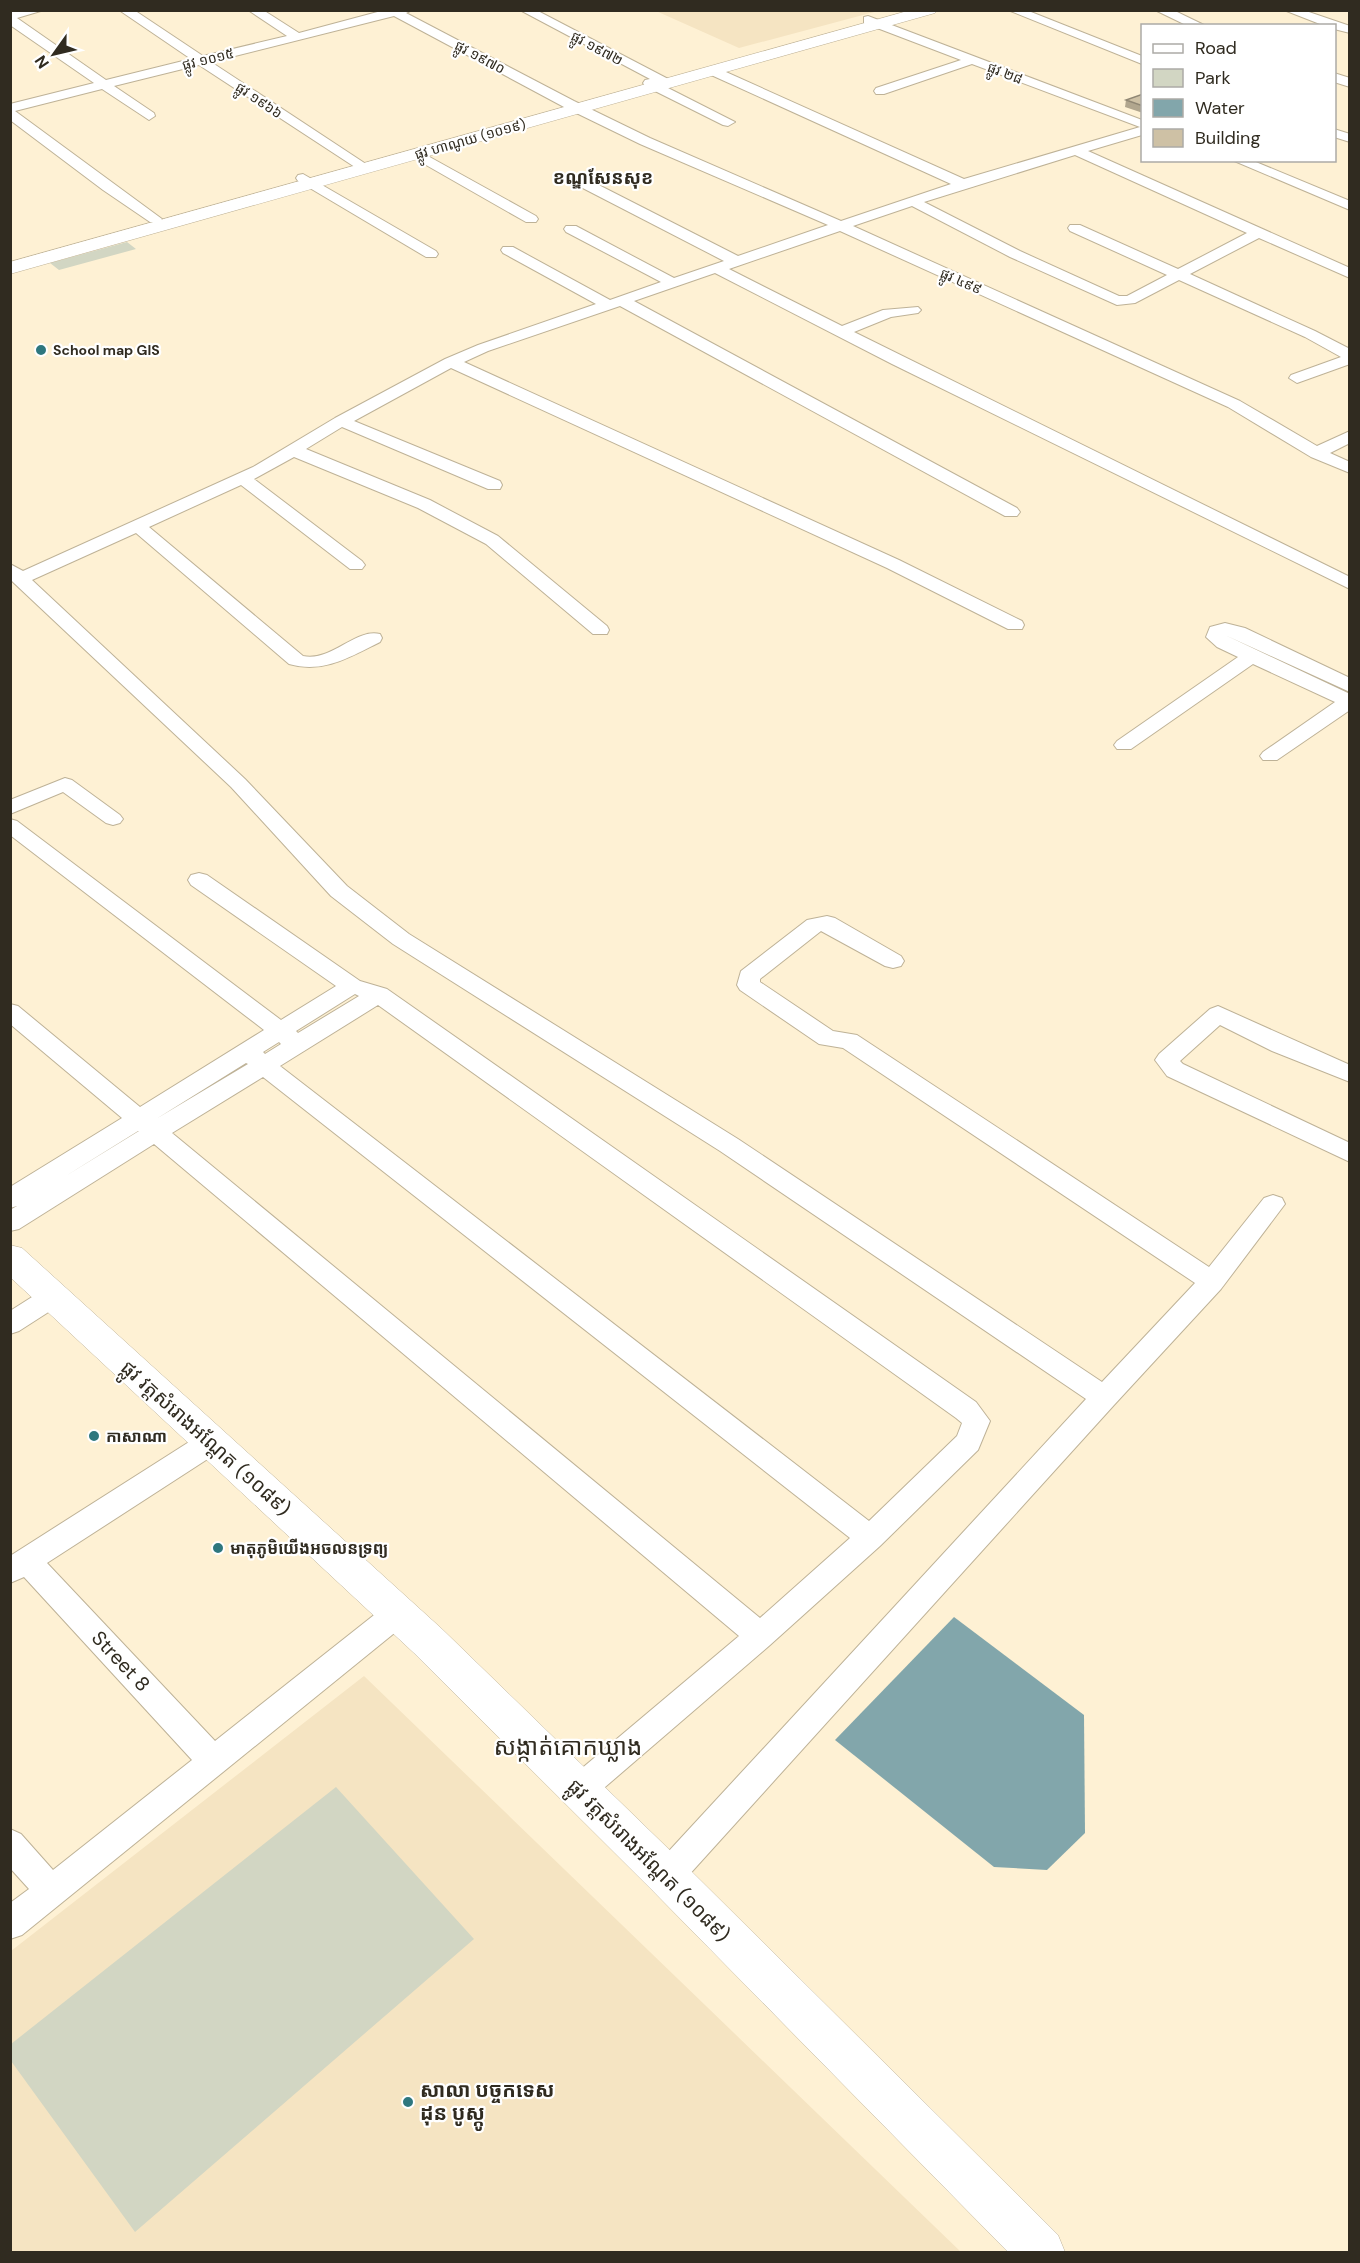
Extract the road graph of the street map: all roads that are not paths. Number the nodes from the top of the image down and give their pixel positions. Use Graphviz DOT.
graph roads {
  1 [pos="38,10"];
  2 [pos="125,10"];
  3 [pos="254,10"];
  4 [pos="526,10"];
  5 [pos="902,10"];
  6 [pos="930,10"];
  7 [pos="1014,10"];
  8 [pos="1161,10"];
  9 [pos="1290,10"];
  10 [pos="398,11"];
  11 [pos="10,18"];
  12 [pos="873,22"];
  13 [pos="1195,24"];
  14 [pos="1332,24"];
  15 [pos="298,37"];
  16 [pos="1141,59"];
  17 [pos="972,60"];
  18 [pos="200,62"];
  19 [pos="714,71"];
  20 [pos="695,76"];
  21 [pos="657,83"];
  22 [pos="103,85"];
  23 [pos="880,91"];
  24 [pos="747,101"];
  25 [pos="574,106"];
  26 [pos="10,108"];
  27 [pos="10,113"];
  28 [pos="149,116"];
  29 [pos="728,122"];
  30 [pos="1141,123"];
  31 [pos="1141,131"];
  32 [pos="1075,150"];
  33 [pos="417,154"];
  34 [pos="1243,162"];
  35 [pos="359,166"];
  36 [pos="578,180"];
  37 [pos="308,181"];
  38 [pos="963,184"];
  39 [pos="914,202"];
  40 [pos="1350,206"];
  41 [pos="155,219"];
  42 [pos="531,219"];
  43 [pos="841,226"];
  44 [pos="1075,228"];
  45 [pos="571,229"];
  46 [pos="1258,233"];
  47 [pos="508,250"];
  48 [pos="431,254"];
  49 [pos="10,259"];
  50 [pos="736,261"];
  51 [pos="10,268"];
  52 [pos="716,268"];
  53 [pos="1350,274"];
  54 [pos="1178,275"];
  55 [pos="673,283"];
  56 [pos="615,303"];
  57 [pos="913,310"];
  58 [pos="841,332"];
  59 [pos="1350,358"];
  60 [pos="451,362"];
  61 [pos="1297,378"];
  62 [pos="341,421"];
  63 [pos="1350,436"];
  64 [pos="293,450"];
  65 [pos="1317,453"];
  66 [pos="1350,468"];
  67 [pos="243,478"];
  68 [pos="494,485"];
  69 [pos="1011,512"];
  70 [pos="139,527"];
  71 [pos="356,565"];
  72 [pos="15,574"];
  73 [pos="1350,584"];
  74 [pos="1015,625"];
  75 [pos="600,630"];
  76 [pos="372,638"];
  77 [pos="1252,656"];
  78 [pos="1350,686"];
  79 [pos="1349,701"];
  80 [pos="1124,745"];
  81 [pos="1270,756"];
  82 [pos="10,808"];
  83 [pos="113,819"];
  84 [pos="10,825"];
  85 [pos="199,880"];
  86 [pos="893,961"];
  87 [pos="366,990"];
  88 [pos="10,1011"];
  89 [pos="289,1038"];
  90 [pos="257,1059"];
  91 [pos="1350,1074"];
  92 [pos="148,1126"];
  93 [pos="1350,1153"];
  94 [pos="10,1199"];
  95 [pos="1273,1204"];
  96 [pos="10,1222"];
  97 [pos="10,1257"];
  98 [pos="1212,1282"];
  99 [pos="52,1297"];
  100 [pos="10,1324"];
  101 [pos="1104,1397"];
  102 [pos="210,1443"];
  103 [pos="870,1538"];
  104 [pos="19,1566"];
  105 [pos="398,1613"];
  106 [pos="760,1636"];
  107 [pos="214,1762"];
  108 [pos="579,1790"];
  109 [pos="10,1844"];
  110 [pos="667,1875"];
  111 [pos="51,1891"];
  112 [pos="10,1924"];
  113 [pos="1041,2253"];
  1 -- 11 [label="street"];
  2 -- 18 [label="street, ផ្លូវ ១៩៦៦"];
  3 -- 15 [label="street"];
  4 -- 21 [label="street, ផ្លូវ ១៩៧២"];
  5 -- 12 [label="main road, ផ្លូវ ហាណូយ (១០១៩)"];
  6 -- 12 [label="main road, ផ្លូវ ហាណូយ (១០១៩)"];
  7 -- 16 [label="street"];
  8 -- 13 [label="street"];
  9 -- 14 [label="street"];
  10 -- 15 [label="street, ផ្លូវ ១០១៥"];
  10 -- 25 [label="street, ផ្លូវ ១៩៧០"];
  11 -- 22 [label="street"];
  12 -- 17 [label="street, ផ្លូវ ២៨"];
  12 -- 19 [label="main road, ផ្លូវ ហាណូយ (១០១៩)"];
  12 -- 21 [label="main road, ផ្លូវ ហាណូយ (១០១៩)"];
  15 -- 18 [label="street, ផ្លូវ ១០១៥"];
  17 -- 23 [label="street"];
  17 -- 30 [label="street, ផ្លូវ ២៨"];
  18 -- 22 [label="street, ផ្លូវ ១០១៥"];
  18 -- 35 [label="street, ផ្លូវ ១៩៦៦"];
  19 -- 20 [label="main road, ផ្លូវ ហាណូយ (១០១៩)"];
  19 -- 38 [label="street"];
  20 -- 21 [label="main road, ផ្លូវ ហាណូយ (១០១៩)"];
  20 -- 24 [label="street"];
  21 -- 25 [label="main road, ផ្លូវ ហាណូយ (១០១៩)"];
  21 -- 29 [label="street, ផ្លូវ ១៩៧២"];
  22 -- 26 [label="street, ផ្លូវ ១០១៥"];
  22 -- 28 [label="street"];
  25 -- 33 [label="main road, ផ្លូវ ហាណូយ (១០១៩)"];
  25 -- 35 [label="main road, ផ្លូវ ហាណូយ (១០១៩)"];
  25 -- 43 [label="street, ផ្លូវ ៤៩៩"];
  27 -- 41 [label="street"];
  31 -- 32 [label="street"];
  32 -- 38 [label="street"];
  32 -- 46 [label="street"];
  33 -- 35 [label="main road, ផ្លូវ ហាណូយ (១០១៩)"];
  33 -- 42 [label="street"];
  34 -- 40 [label="street"];
  35 -- 37 [label="main road, ផ្លូវ ហាណូយ (១០១៩)"];
  36 -- 50 [label="street"];
  37 -- 41 [label="main road, ផ្លូវ ហាណូយ (១០១៩)"];
  37 -- 48 [label="street"];
  37 -- 51 [label="main road, ផ្លូវ ហាណូយ (១០១៩)"];
  38 -- 39 [label="street"];
  39 -- 43 [label="street"];
  39 -- 54 [label="street"];
  41 -- 49 [label="main road, ផ្លូវ ហាណូយ (១០១៩)"];
  43 -- 50 [label="street"];
  43 -- 65 [label="street, ផ្លូវ ៤៩៩"];
  44 -- 54 [label="street"];
  45 -- 55 [label="street"];
  46 -- 53 [label="street"];
  46 -- 54 [label="street"];
  47 -- 56 [label="street"];
  50 -- 52 [label="street"];
  52 -- 55 [label="street"];
  52 -- 58 [label="street"];
  54 -- 59 [label="street"];
  55 -- 56 [label="street"];
  56 -- 60 [label="street"];
  56 -- 69 [label="street"];
  57 -- 58 [label="street"];
  58 -- 73 [label="street"];
  59 -- 61 [label="street"];
  60 -- 62 [label="street"];
  60 -- 74 [label="street"];
  62 -- 64 [label="street"];
  62 -- 68 [label="street"];
  63 -- 65 [label="street"];
  64 -- 67 [label="street"];
  64 -- 75 [label="street"];
  65 -- 66 [label="street, ផ្លូវ ៤៩៩"];
  67 -- 70 [label="street"];
  67 -- 71 [label="street"];
  70 -- 72 [label="street"];
  70 -- 76 [label="street"];
  72 -- 101 [label="street"];
  77 -- 78 [label="street"];
  77 -- 79 [label="street"];
  77 -- 80 [label="street"];
  79 -- 81 [label="street"];
  82 -- 83 [label="street"];
  84 -- 89 [label="street"];
  85 -- 87 [label="street"];
  86 -- 98 [label="street"];
  87 -- 89 [label="street"];
  87 -- 103 [label="street"];
  88 -- 92 [label="street"];
  89 -- 90 [label="street"];
  90 -- 92 [label="street"];
  90 -- 103 [label="street"];
  91 -- 93 [label="street"];
  92 -- 94 [label="street"];
  92 -- 96 [label="street"];
  92 -- 106 [label="street"];
  95 -- 98 [label="street"];
  97 -- 99 [label="main road, ផ្លូវ វត្តសំរោងអណ្ដែត (១០៨៩)"];
  98 -- 101 [label="street"];
  99 -- 100 [label="street"];
  99 -- 102 [label="main road, ផ្លូវ វត្តសំរោងអណ្ដែត (១០៨៩)"];
  101 -- 110 [label="street"];
  102 -- 104 [label="street"];
  102 -- 105 [label="main road, ផ្លូវ វត្តសំរោងអណ្ដែត (១០៨៩)"];
  103 -- 106 [label="street"];
  104 -- 107 [label="street, Street 8"];
  105 -- 107 [label="street"];
  105 -- 108 [label="main road, ផ្លូវ វត្តសំរោងអណ្ដែត (១០៨៩)"];
  106 -- 108 [label="street"];
  107 -- 111 [label="street"];
  108 -- 110 [label="main road, ផ្លូវ វត្តសំរោងអណ្ដែត (១០៨៩)"];
  109 -- 111 [label="street"];
  110 -- 113 [label="main road, ផ្លូវ វត្តសំរោងអណ្ដែត (១០៨៩)"];
  111 -- 112 [label="street"];
}
